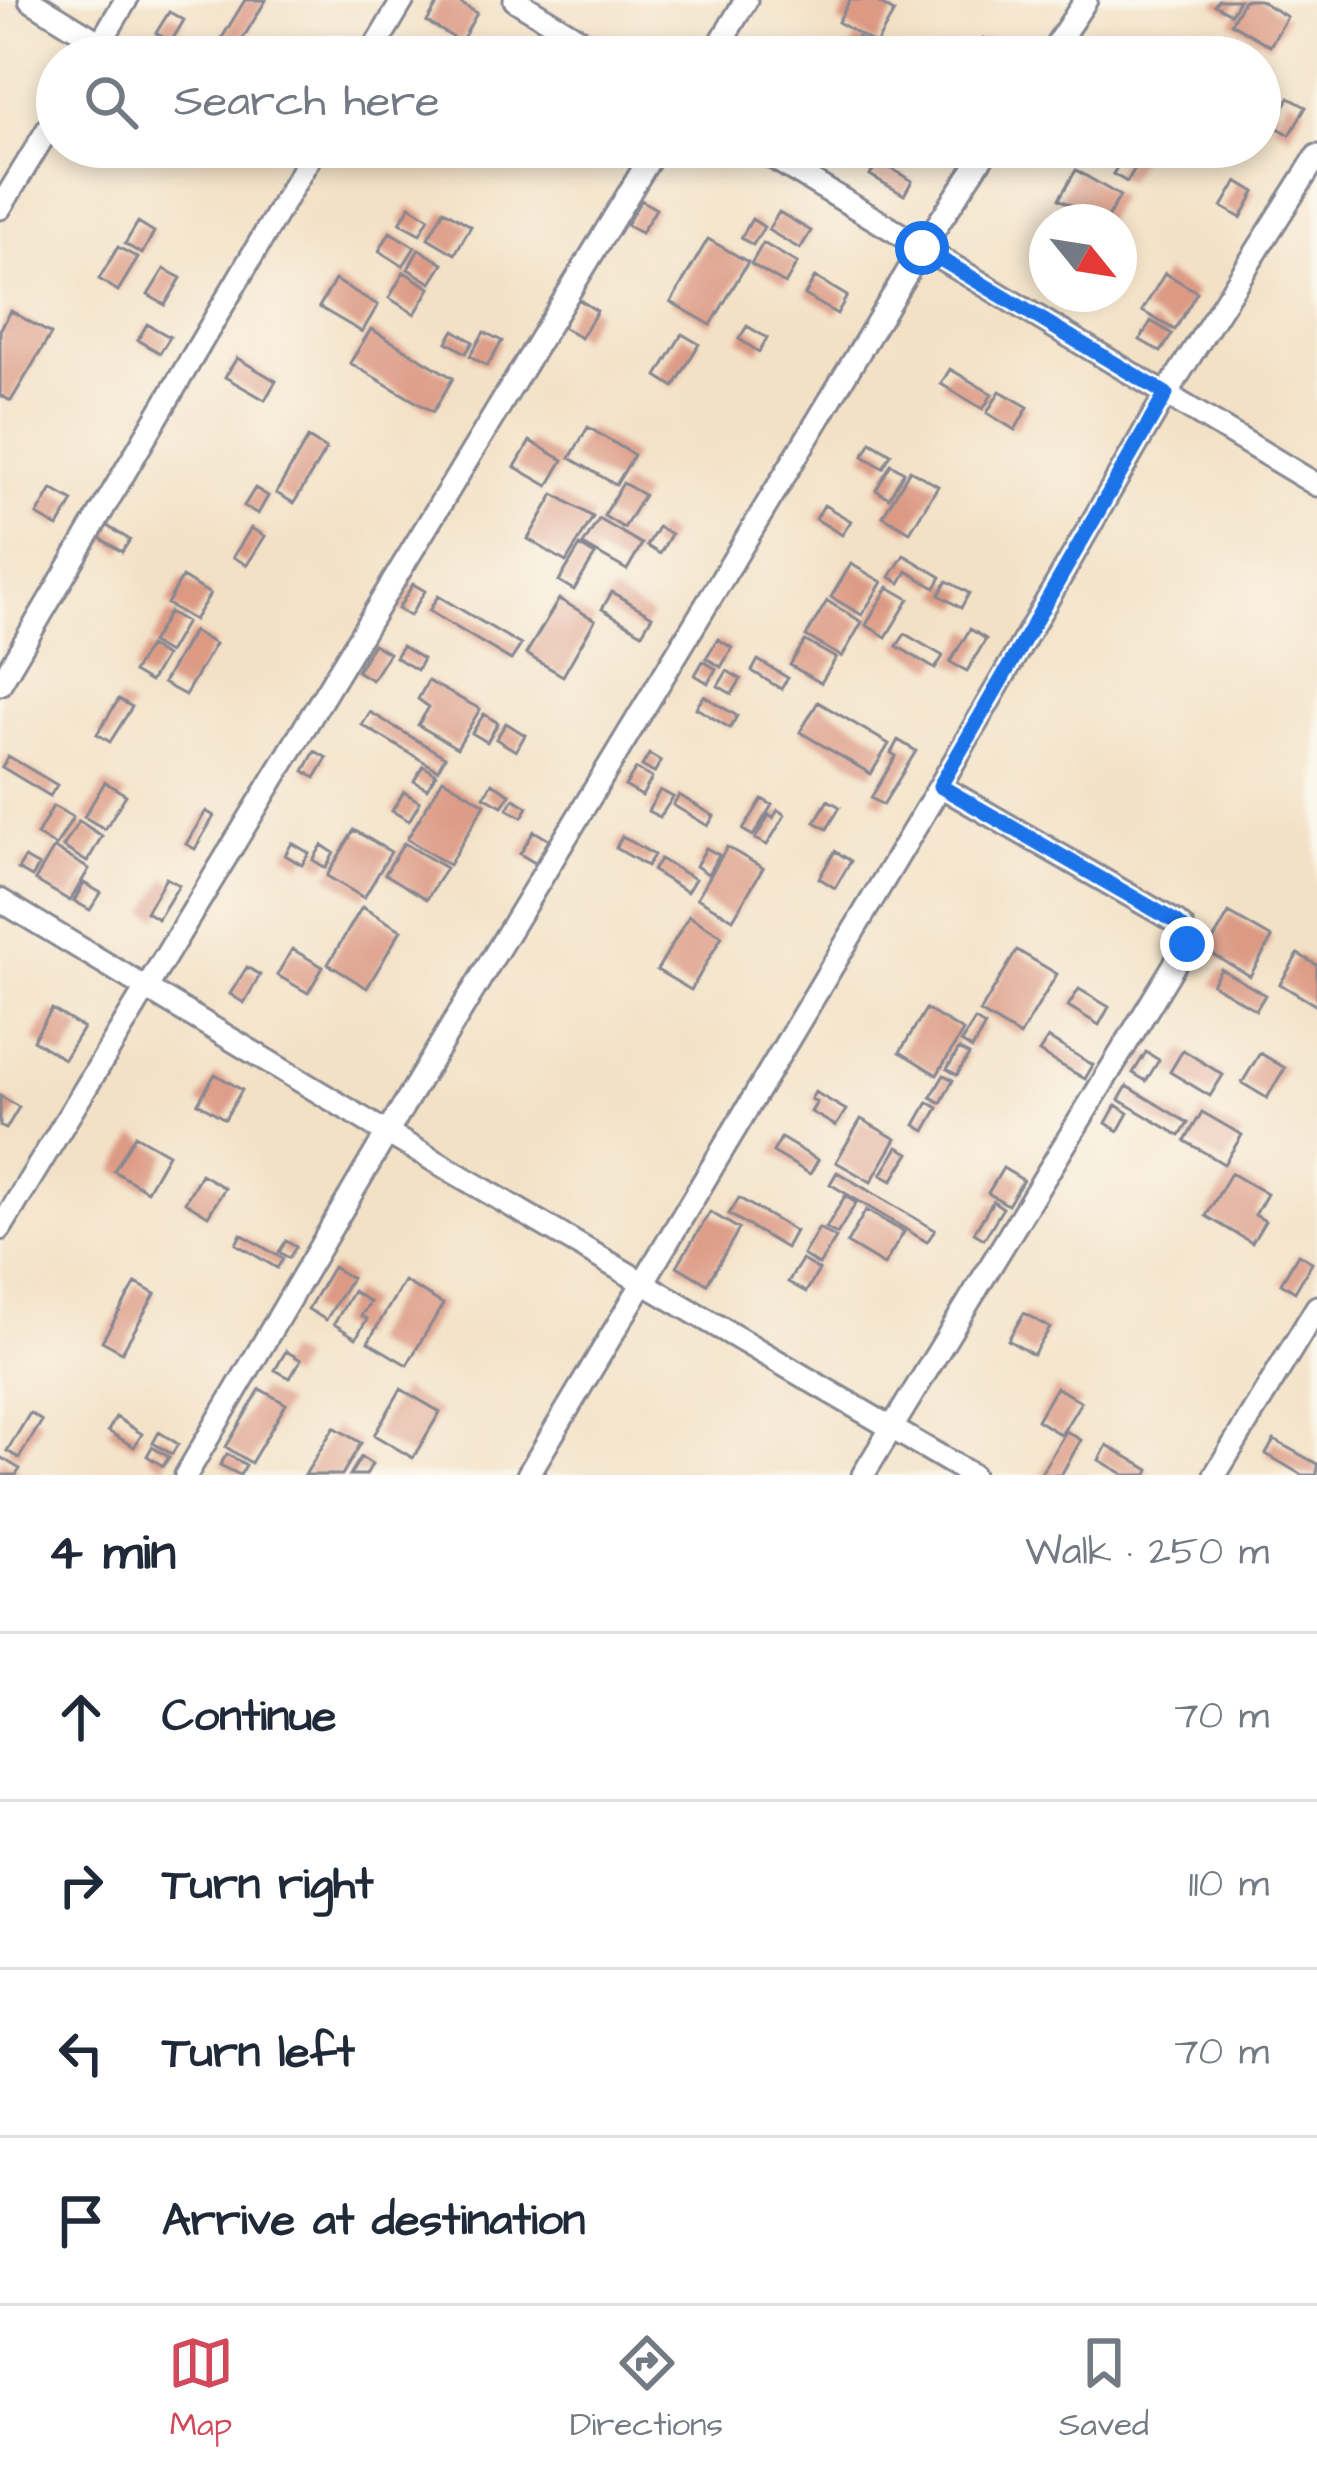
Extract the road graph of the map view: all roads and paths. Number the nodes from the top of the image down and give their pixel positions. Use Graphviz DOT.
graph roads {
  1 [pos="30,0"];
  2 [pos="126,0"];
  3 [pos="403,0"];
  4 [pos="515,0"];
  5 [pos="746,0"];
  6 [pos="1086,0"];
  7 [pos="78,36"];
  8 [pos="104,36"];
  9 [pos="382,36"];
  10 [pos="574,36"];
  11 [pos="725,36"];
  12 [pos="1062,36"];
  13 [pos="36,149"];
  14 [pos="1317,156"];
  15 [pos="304,168"];
  16 [pos="643,168"];
  17 [pos="790,168"];
  18 [pos="975,168"];
  19 [pos="0,208"];
  20 [pos="922,248"];
  21 [pos="1166,394"];
  22 [pos="1317,485"];
  23 [pos="0,685"];
  24 [pos="940,786"];
  25 [pos="0,900"];
  26 [pos="145,987"];
  27 [pos="387,1132"];
  28 [pos="0,1229"];
  29 [pos="645,1281"];
  30 [pos="1317,1307"];
  31 [pos="893,1426"];
  32 [pos="185,1475"];
  33 [pos="528,1475"];
  34 [pos="863,1475"];
  35 [pos="972,1475"];
  36 [pos="1215,1475"];
  1 -- 7 [label="street"];
  2 -- 8 [label="street"];
  3 -- 9 [label="street"];
  4 -- 10 [label="street"];
  5 -- 11 [label="street"];
  6 -- 12 [label="street"];
  13 -- 19 [label="street"];
  14 -- 21 [label="street"];
  15 -- 23 [label="street"];
  16 -- 26 [label="street"];
  17 -- 20 [label="street"];
  18 -- 20 [label="street"];
  20 -- 21 [label="street"];
  20 -- 27 [label="street"];
  21 -- 22 [label="street"];
  21 -- 24 [label="street"];
  24 -- 29 [label="street"];
  24 -- 31 [label="street"];
  25 -- 26 [label="street"];
  26 -- 27 [label="street"];
  26 -- 28 [label="street"];
  27 -- 29 [label="street"];
  27 -- 32 [label="street"];
  29 -- 31 [label="street"];
  29 -- 33 [label="street"];
  30 -- 36 [label="street"];
  31 -- 34 [label="street"];
  31 -- 35 [label="street"];
}
